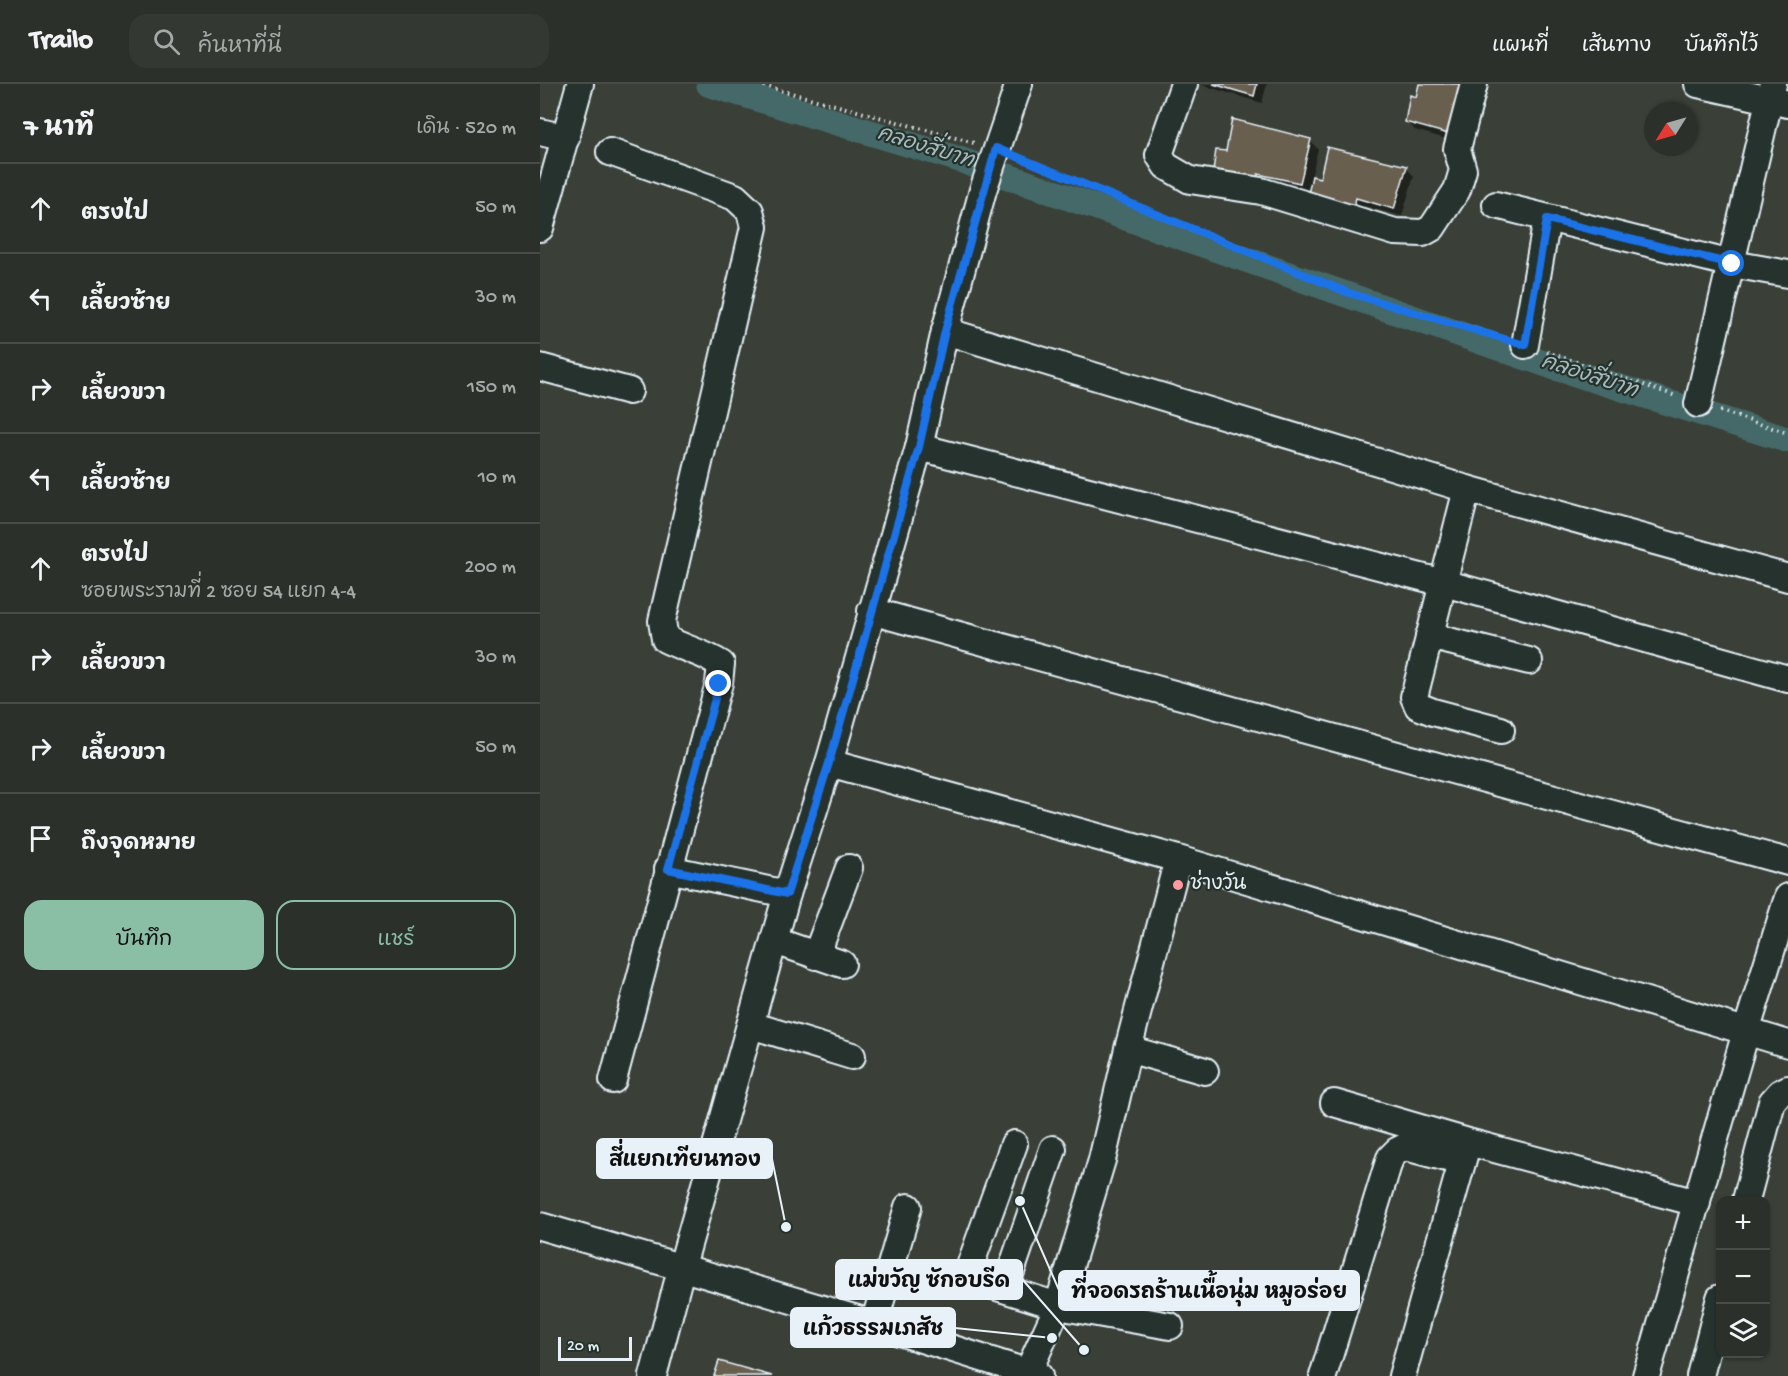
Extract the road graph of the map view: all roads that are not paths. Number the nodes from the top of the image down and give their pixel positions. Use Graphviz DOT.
graph roads {
  1 [pos="580,84"];
  2 [pos="1019,84"];
  3 [pos="1184,84"];
  4 [pos="1474,84"];
  5 [pos="1698,84"];
  6 [pos="1776,96"];
  7 [pos="540,132"];
  8 [pos="566,138"];
  9 [pos="610,152"];
  10 [pos="1496,205"];
  11 [pos="1547,219"];
  12 [pos="540,228"];
  13 [pos="1732,264"];
  14 [pos="1788,274"];
  15 [pos="945,331"];
  16 [pos="1525,345"];
  17 [pos="540,367"];
  18 [pos="629,392"];
  19 [pos="1698,404"];
  20 [pos="919,447"];
  21 [pos="1467,489"];
  22 [pos="1788,578"];
  23 [pos="1444,583"];
  24 [pos="871,611"];
  25 [pos="1429,636"];
  26 [pos="1529,661"];
  27 [pos="1788,679"];
  28 [pos="1501,730"];
  29 [pos="829,763"];
  30 [pos="1178,859"];
  31 [pos="1788,862"];
  32 [pos="849,868"];
  33 [pos="668,869"];
  34 [pos="787,894"];
  35 [pos="1788,897"];
  36 [pos="775,941"];
  37 [pos="816,956"];
  38 [pos="842,964"];
  39 [pos="751,1025"];
  40 [pos="1746,1032"];
  41 [pos="1788,1044"];
  42 [pos="1128,1049"];
  43 [pos="852,1056"];
  44 [pos="1205,1071"];
  45 [pos="613,1080"];
  46 [pos="1788,1089"];
  47 [pos="1335,1103"];
  48 [pos="1014,1144"];
  49 [pos="1053,1149"];
  50 [pos="1465,1152"];
  51 [pos="1747,1196"];
  52 [pos="1697,1203"];
  53 [pos="908,1207"];
  54 [pos="540,1226"];
  55 [pos="682,1266"];
  56 [pos="1005,1289"];
  57 [pos="1719,1304"];
  58 [pos="1058,1306"];
  59 [pos="874,1324"];
  60 [pos="1170,1326"];
  61 [pos="1033,1374"];
  62 [pos="653,1376"];
  63 [pos="1323,1376"];
  64 [pos="1402,1376"];
  65 [pos="1646,1376"];
  66 [pos="1701,1376"];
  1 -- 8 [label="street"];
  2 -- 15 [label="street"];
  3 -- 4 [label="street"];
  5 -- 6 [label="street"];
  6 -- 13 [label="street"];
  7 -- 8 [label="street"];
  8 -- 12 [label="street"];
  9 -- 33 [label="street"];
  10 -- 11 [label="street"];
  11 -- 13 [label="street"];
  11 -- 16 [label="street"];
  13 -- 14 [label="street"];
  13 -- 19 [label="street"];
  15 -- 20 [label="street"];
  15 -- 21 [label="street"];
  17 -- 18 [label="street"];
  20 -- 23 [label="street"];
  20 -- 24 [label="street"];
  21 -- 22 [label="street"];
  21 -- 23 [label="street"];
  23 -- 25 [label="street"];
  23 -- 27 [label="street"];
  24 -- 29 [label="street"];
  24 -- 31 [label="street"];
  25 -- 26 [label="street"];
  25 -- 28 [label="street"];
  29 -- 30 [label="street"];
  29 -- 34 [label="street"];
  30 -- 40 [label="street"];
  30 -- 42 [label="street"];
  32 -- 37 [label="street"];
  33 -- 34 [label="street"];
  33 -- 45 [label="street"];
  34 -- 36 [label="street"];
  35 -- 40 [label="street"];
  36 -- 37 [label="street"];
  36 -- 39 [label="street"];
  37 -- 38 [label="street"];
  39 -- 43 [label="street"];
  39 -- 55 [label="street"];
  40 -- 41 [label="street"];
  40 -- 52 [label="street"];
  42 -- 44 [label="street"];
  42 -- 58 [label="street"];
  46 -- 51 [label="street"];
  47 -- 50 [label="street"];
  48 -- 56 [label="street"];
  49 -- 56 [label="street"];
  50 -- 52 [label="street"];
  50 -- 63 [label="street"];
  50 -- 64 [label="street"];
  52 -- 65 [label="street"];
  53 -- 59 [label="street"];
  54 -- 55 [label="street"];
  55 -- 59 [label="street"];
  55 -- 62 [label="street"];
  56 -- 58 [label="street"];
  57 -- 66 [label="street"];
  58 -- 60 [label="street"];
  58 -- 61 [label="street"];
  59 -- 61 [label="street"];
}
